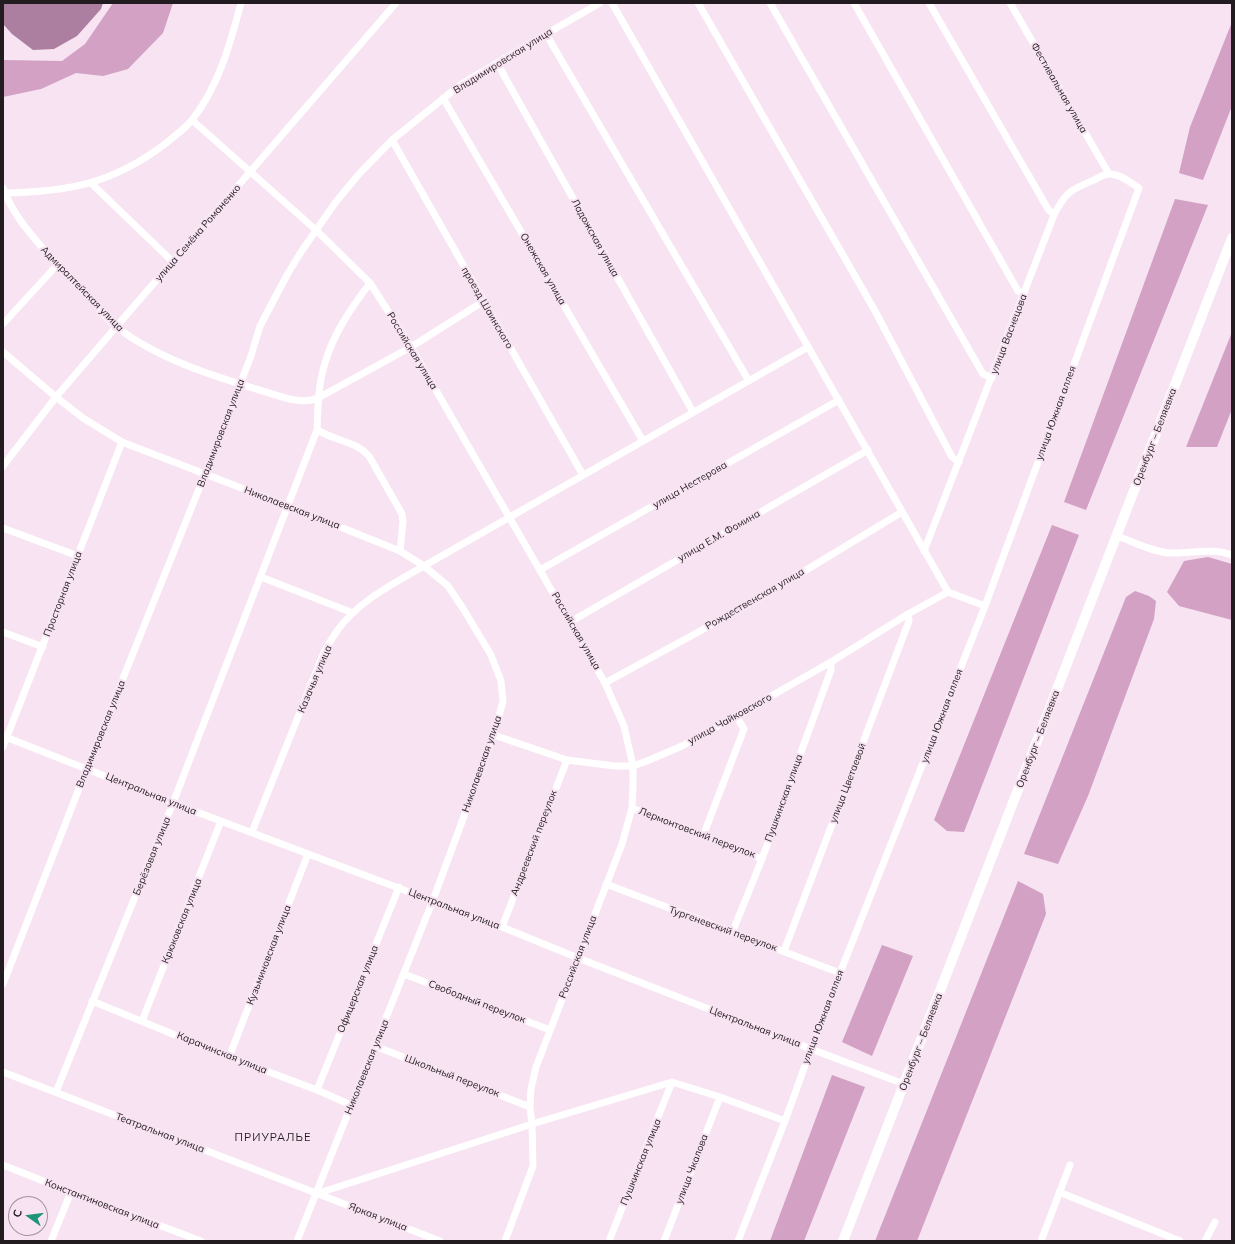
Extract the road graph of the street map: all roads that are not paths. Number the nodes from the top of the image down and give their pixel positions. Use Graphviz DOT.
graph roads {
  1 [pos="241,3"];
  2 [pos="396,3"];
  3 [pos="600,3"];
  4 [pos="612,3"];
  5 [pos="698,3"];
  6 [pos="770,3"];
  7 [pos="854,3"];
  8 [pos="929,3"];
  9 [pos="1010,3"];
  10 [pos="546,34"];
  11 [pos="497,63"];
  12 [pos="444,98"];
  13 [pos="192,120"];
  14 [pos="392,140"];
  15 [pos="250,172"];
  16 [pos="1109,174"];
  17 [pos="91,183"];
  18 [pos="3,192"];
  19 [pos="1054,215"];
  20 [pos="316,230"];
  21 [pos="1232,238"];
  22 [pos="173,262"];
  23 [pos="57,265"];
  24 [pos="370,284"];
  25 [pos="1024,294"];
  26 [pos="484,301"];
  27 [pos="3,324"];
  28 [pos="116,327"];
  29 [pos="411,347"];
  30 [pos="808,347"];
  31 [pos="3,352"];
  32 [pos="992,378"];
  33 [pos="749,381"];
  34 [pos="240,384"];
  35 [pos="56,398"];
  36 [pos="318,398"];
  37 [pos="839,400"];
  38 [pos="693,412"];
  39 [pos="317,430"];
  40 [pos="643,441"];
  41 [pos="122,442"];
  42 [pos="868,450"];
  43 [pos="959,462"];
  44 [pos="3,466"];
  45 [pos="205,474"];
  46 [pos="583,475"];
  47 [pos="288,506"];
  48 [pos="902,512"];
  49 [pos="510,516"];
  50 [pos="3,528"];
  51 [pos="1117,536"];
  52 [pos="400,551"];
  53 [pos="924,551"];
  54 [pos="1232,555"];
  55 [pos="78,556"];
  56 [pos="424,566"];
  57 [pos="540,570"];
  58 [pos="261,577"];
  59 [pos="948,592"];
  60 [pos="985,606"];
  61 [pos="353,613"];
  62 [pos="908,614"];
  63 [pos="570,622"];
  64 [pos="3,632"];
  65 [pos="43,647"];
  66 [pos="831,662"];
  67 [pos="605,682"];
  68 [pos="736,716"];
  69 [pos="494,735"];
  70 [pos="5,736"];
  71 [pos="3,747"];
  72 [pos="567,760"];
  73 [pos="633,766"];
  74 [pos="87,768"];
  75 [pos="173,803"];
  76 [pos="632,808"];
  77 [pos="222,822"];
  78 [pos="252,832"];
  79 [pos="703,836"];
  80 [pos="308,854"];
  81 [pos="762,859"];
  82 [pos="606,884"];
  83 [pos="399,887"];
  84 [pos="432,900"];
  85 [pos="502,927"];
  86 [pos="732,933"];
  87 [pos="784,951"];
  88 [pos="578,958"];
  89 [pos="840,973"];
  90 [pos="404,974"];
  91 [pos="3,984"];
  92 [pos="92,1001"];
  93 [pos="142,1021"];
  94 [pos="550,1030"];
  95 [pos="375,1046"];
  96 [pos="811,1049"];
  97 [pos="229,1057"];
  98 [pos="3,1072"];
  99 [pos="672,1082"];
  100 [pos="904,1084"];
  101 [pos="317,1090"];
  102 [pos="56,1092"];
  103 [pos="720,1097"];
  104 [pos="351,1105"];
  105 [pos="530,1107"];
  106 [pos="785,1121"];
  107 [pos="532,1124"];
  108 [pos="1070,1165"];
  109 [pos="4,1168"];
  110 [pos="71,1192"];
  111 [pos="1059,1192"];
  112 [pos="316,1194"];
  113 [pos="1215,1222"];
  114 [pos="51,1241"];
  115 [pos="201,1241"];
  116 [pos="297,1241"];
  117 [pos="440,1241"];
  118 [pos="506,1241"];
  119 [pos="609,1241"];
  120 [pos="664,1241"];
  121 [pos="738,1241"];
  122 [pos="843,1241"];
  123 [pos="1041,1241"];
  124 [pos="1180,1241"];
  125 [pos="1205,1241"];
  1 -- 13 [label="street"];
  2 -- 15 [label="street, улица Семёна Романенко"];
  3 -- 10 [label="street, Владимировская улица"];
  4 -- 30 [label="street"];
  5 -- 43 [label="street"];
  6 -- 32 [label="street"];
  7 -- 25 [label="street"];
  8 -- 19 [label="street"];
  9 -- 16 [label="street, Фестивальная улица"];
  10 -- 11 [label="street, Владимировская улица"];
  10 -- 33 [label="street"];
  11 -- 12 [label="street, Владимировская улица"];
  11 -- 38 [label="street, Ладожская улица"];
  12 -- 14 [label="street, Владимировская улица"];
  12 -- 40 [label="street, Онежская улица"];
  13 -- 15 [label="street, Российская улица"];
  13 -- 17 [label="street"];
  14 -- 20 [label="street, Владимировская улица"];
  14 -- 26 [label="street, проезд Шаинского"];
  15 -- 20 [label="street, Российская улица"];
  15 -- 22 [label="street, улица Семёна Романенко"];
  16 -- 19 [label="street, улица Васнецова"];
  16 -- 60 [label="street, улица Южная аллея"];
  17 -- 18 [label="street"];
  17 -- 22 [label="street"];
  18 -- 23 [label="street, Адмиралтейская улица"];
  19 -- 25 [label="street, улица Васнецова"];
  20 -- 24 [label="street, Российская улица"];
  20 -- 34 [label="street, Владимировская улица"];
  21 -- 51 [label="main road, Оренбург – Беляевка"];
  22 -- 28 [label="street, улица Семёна Романенко"];
  23 -- 27 [label="street"];
  23 -- 28 [label="street, Адмиралтейская улица"];
  24 -- 29 [label="street, Российская улица"];
  24 -- 36 [label="street, Берёзовая улица"];
  25 -- 32 [label="street, улица Васнецова"];
  26 -- 29 [label="street, Адмиралтейская улица"];
  26 -- 46 [label="street, проезд Шаинского"];
  28 -- 34 [label="street, Адмиралтейская улица"];
  28 -- 35 [label="street, улица Семёна Романенко"];
  29 -- 36 [label="street, Адмиралтейская улица"];
  29 -- 49 [label="street, Российская улица"];
  30 -- 33 [label="street"];
  30 -- 37 [label="street"];
  31 -- 35 [label="street, Николаевская улица"];
  32 -- 43 [label="street, улица Васнецова"];
  33 -- 38 [label="street"];
  34 -- 36 [label="street, Адмиралтейская улица"];
  34 -- 45 [label="street, Владимировская улица"];
  35 -- 41 [label="street, Николаевская улица"];
  35 -- 44 [label="street, улица Семёна Романенко"];
  36 -- 39 [label="street, Берёзовая улица"];
  37 -- 42 [label="street"];
  37 -- 57 [label="street, улица Нестерова"];
  38 -- 40 [label="street"];
  39 -- 47 [label="street, Берёзовая улица"];
  39 -- 52 [label="street"];
  40 -- 46 [label="street"];
  41 -- 45 [label="street, Николаевская улица"];
  41 -- 55 [label="street, Просторная улица"];
  42 -- 48 [label="street"];
  42 -- 63 [label="street, улица Е.М. Фомина"];
  43 -- 53 [label="street, улица Васнецова"];
  45 -- 47 [label="street, Николаевская улица"];
  45 -- 74 [label="street, Владимировская улица"];
  46 -- 49 [label="street"];
  47 -- 52 [label="street, Николаевская улица"];
  47 -- 58 [label="street, Берёзовая улица"];
  48 -- 53 [label="street"];
  48 -- 67 [label="street, Рождественская улица"];
  49 -- 56 [label="street, Казачья улица"];
  49 -- 57 [label="street, Российская улица"];
  50 -- 55 [label="street"];
  51 -- 54 [label="street"];
  51 -- 100 [label="main road, Оренбург – Беляевка"];
  52 -- 56 [label="street, Николаевская улица"];
  53 -- 59 [label="street"];
  55 -- 65 [label="street, Просторная улица"];
  56 -- 61 [label="street, Казачья улица"];
  56 -- 69 [label="street, Николаевская улица"];
  57 -- 63 [label="street, Российская улица"];
  58 -- 61 [label="street"];
  58 -- 75 [label="street, Берёзовая улица"];
  59 -- 60 [label="street"];
  59 -- 62 [label="street, улица Чайковского"];
  60 -- 89 [label="street, улица Южная аллея"];
  61 -- 78 [label="street, Казачья улица"];
  62 -- 66 [label="street, улица Чайковского"];
  62 -- 87 [label="street, улица Цветаевой"];
  63 -- 67 [label="street, Российская улица"];
  64 -- 65 [label="street"];
  65 -- 70 [label="street, Просторная улица"];
  66 -- 68 [label="street, улица Чайковского"];
  66 -- 81 [label="street, Пушкинская улица"];
  67 -- 73 [label="street, Российская улица"];
  68 -- 73 [label="street, улица Чайковского"];
  68 -- 79 [label="street"];
  69 -- 72 [label="street, улица Чайковского"];
  69 -- 84 [label="street, Николаевская улица"];
  70 -- 71 [label="street, Просторная улица"];
  70 -- 74 [label="street, Центральная улица"];
  72 -- 73 [label="street, улица Чайковского"];
  72 -- 85 [label="street, Андреевский переулок"];
  73 -- 76 [label="street, Российская улица"];
  74 -- 75 [label="street, Центральная улица"];
  74 -- 91 [label="street, Владимировская улица"];
  75 -- 77 [label="street, Центральная улица"];
  75 -- 92 [label="street, Берёзовая улица"];
  76 -- 79 [label="street, Лермонтовский переулок"];
  76 -- 82 [label="street, Российская улица"];
  77 -- 78 [label="street, Центральная улица"];
  77 -- 93 [label="street, Крюковская улица"];
  78 -- 80 [label="street, Центральная улица"];
  79 -- 81 [label="street, Лермонтовский переулок"];
  80 -- 83 [label="street, Центральная улица"];
  80 -- 97 [label="street, Кузьминовская улица"];
  81 -- 86 [label="street, Пушкинская улица"];
  82 -- 86 [label="street, Тургеневский переулок"];
  82 -- 88 [label="street, Российская улица"];
  83 -- 84 [label="street, Центральная улица"];
  83 -- 101 [label="street, Офицерская улица"];
  84 -- 85 [label="street, Центральная улица"];
  84 -- 90 [label="street, Николаевская улица"];
  85 -- 88 [label="street, Центральная улица"];
  86 -- 87 [label="street, Тургеневский переулок"];
  87 -- 89 [label="street, Тургеневский переулок"];
  88 -- 94 [label="street, Российская улица"];
  88 -- 96 [label="street, Центральная улица"];
  89 -- 96 [label="street, улица Южная аллея"];
  90 -- 94 [label="street, Свободный переулок"];
  90 -- 95 [label="street, Николаевская улица"];
  92 -- 93 [label="street, Карачинская улица"];
  92 -- 102 [label="street, Берёзовая улица"];
  93 -- 97 [label="street, Карачинская улица"];
  94 -- 105 [label="street, Российская улица"];
  95 -- 104 [label="street, Николаевская улица"];
  95 -- 105 [label="street, Школьный переулок"];
  96 -- 100 [label="street, Центральная улица"];
  96 -- 106 [label="street, улица Южная аллея"];
  97 -- 101 [label="street, Карачинская улица"];
  98 -- 102 [label="street, Театральная улица"];
  99 -- 103 [label="street"];
  99 -- 107 [label="street"];
  99 -- 119 [label="street, Пушкинская улица"];
  100 -- 122 [label="main road, Оренбург – Беляевка"];
  101 -- 104 [label="street, Карачинская улица"];
  102 -- 112 [label="street, Театральная улица"];
  103 -- 106 [label="street"];
  103 -- 120 [label="street, улица Чкалова"];
  104 -- 112 [label="street, Николаевская улица"];
  105 -- 107 [label="street, Российская улица"];
  106 -- 121 [label="street, улица Южная аллея"];
  107 -- 112 [label="street"];
  107 -- 118 [label="street, Российская улица"];
  108 -- 111 [label="street"];
  109 -- 110 [label="street, Константиновская улица"];
  110 -- 114 [label="street"];
  110 -- 115 [label="street, Константиновская улица"];
  111 -- 123 [label="street"];
  111 -- 124 [label="street"];
  112 -- 116 [label="street, Николаевская улица"];
  112 -- 117 [label="street, Яркая улица"];
  113 -- 125 [label="street"];
}
